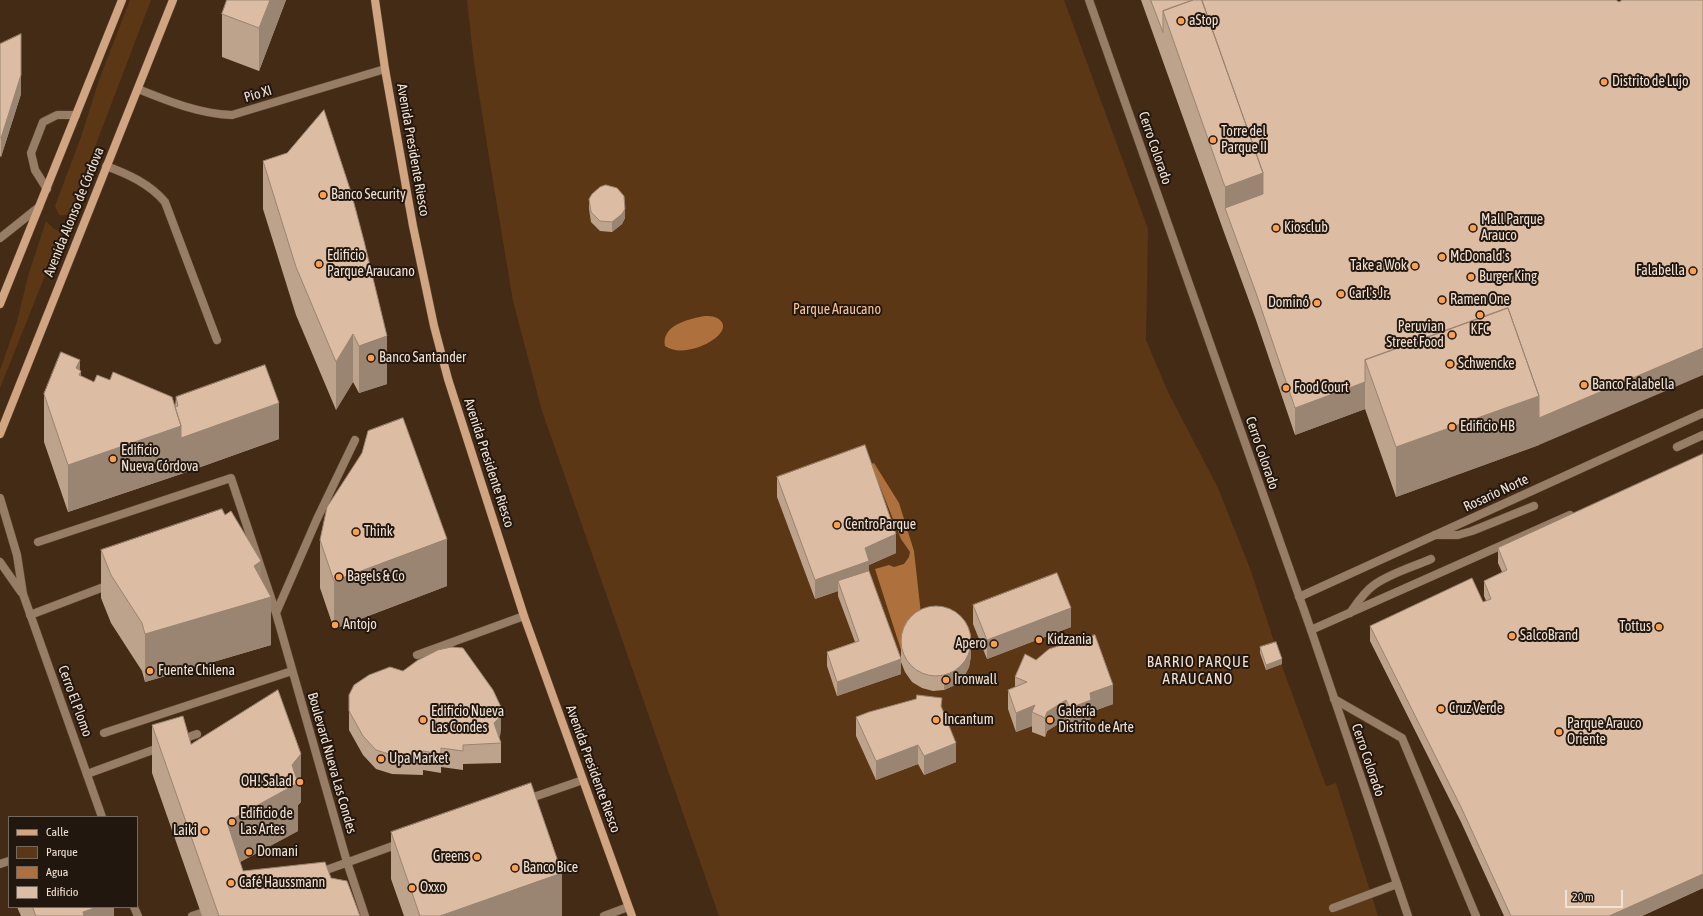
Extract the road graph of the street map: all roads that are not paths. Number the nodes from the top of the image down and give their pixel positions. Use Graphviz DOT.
graph roads {
  1 [pos="115,0"];
  2 [pos="122,0"];
  3 [pos="173,0"];
  4 [pos="1089,0"];
  5 [pos="378,1"];
  6 [pos="117,13"];
  7 [pos="385,69"];
  8 [pos="138,89"];
  9 [pos="76,115"];
  10 [pos="106,166"];
  11 [pos="47,189"];
  12 [pos="39,206"];
  13 [pos="0,238"];
  14 [pos="0,304"];
  15 [pos="217,340"];
  16 [pos="1703,413"];
  17 [pos="0,434"];
  18 [pos="1703,435"];
  19 [pos="355,440"];
  20 [pos="1677,447"];
  21 [pos="0,498"];
  22 [pos="1534,506"];
  23 [pos="1578,512"];
  24 [pos="1435,535"];
  25 [pos="38,542"];
  26 [pos="1432,559"];
  27 [pos="0,562"];
  28 [pos="115,583"];
  29 [pos="23,594"];
  30 [pos="1299,597"];
  31 [pos="276,613"];
  32 [pos="1350,613"];
  33 [pos="30,615"];
  34 [pos="524,616"];
  35 [pos="1311,630"];
  36 [pos="417,655"];
  37 [pos="292,671"];
  38 [pos="1334,699"];
  39 [pos="104,734"];
  40 [pos="197,734"];
  41 [pos="87,774"];
  42 [pos="583,780"];
  43 [pos="515,803"];
  44 [pos="102,816"];
  45 [pos="406,842"];
  46 [pos="347,862"];
  47 [pos="310,875"];
  48 [pos="1397,884"];
  49 [pos="222,906"];
  50 [pos="628,907"];
  51 [pos="1333,908"];
  52 [pos="192,916"];
  53 [pos="366,916"];
  54 [pos="604,916"];
  55 [pos="632,916"];
  56 [pos="1408,916"];
  57 [pos="1476,916"];
  1 -- 6 [label="main road"];
  2 -- 6 [label="main road"];
  3 -- 8 [label="main road, Avenida Alonso de Córdova"];
  4 -- 30 [label="street, Cerro Colorado"];
  5 -- 7 [label="main road, Avenida Presidente Riesco"];
  6 -- 9 [label="main road"];
  7 -- 8 [label="street, Pío XI"];
  7 -- 34 [label="main road, Avenida Presidente Riesco"];
  8 -- 10 [label="main road, Avenida Alonso de Córdova"];
  9 -- 11 [label="main road"];
  9 -- 11 [label="street"];
  10 -- 15 [label="street"];
  10 -- 17 [label="main road, Avenida Alonso de Córdova"];
  11 -- 12 [label="main road"];
  12 -- 13 [label="street"];
  12 -- 14 [label="main road"];
  16 -- 24 [label="street, Rosario Norte"];
  18 -- 20 [label="street"];
  19 -- 31 [label="street"];
  21 -- 29 [label="street, Cerro El Plomo"];
  22 -- 24 [label="street"];
  23 -- 32 [label="street"];
  24 -- 30 [label="street, Rosario Norte"];
  25 -- 31 [label="street, Boulevard Nueva Las Condes"];
  26 -- 32 [label="street"];
  27 -- 29 [label="street, Cerro El Plomo"];
  28 -- 33 [label="street"];
  29 -- 33 [label="street, Cerro El Plomo"];
  30 -- 35 [label="street, Cerro Colorado"];
  31 -- 37 [label="street, Boulevard Nueva Las Condes"];
  32 -- 35 [label="street"];
  33 -- 41 [label="street, Cerro El Plomo"];
  34 -- 36 [label="street"];
  34 -- 42 [label="main road, Avenida Presidente Riesco"];
  35 -- 38 [label="street, Cerro Colorado"];
  37 -- 39 [label="street"];
  37 -- 46 [label="street, Boulevard Nueva Las Condes"];
  38 -- 48 [label="street, Cerro Colorado"];
  38 -- 57 [label="street"];
  40 -- 41 [label="street"];
  41 -- 44 [label="street, Cerro El Plomo"];
  42 -- 43 [label="street"];
  42 -- 50 [label="main road, Avenida Presidente Riesco"];
  45 -- 46 [label="street"];
  46 -- 47 [label="street"];
  46 -- 53 [label="street, Boulevard Nueva Las Condes"];
  48 -- 51 [label="street"];
  48 -- 56 [label="street, Cerro Colorado"];
  49 -- 52 [label="street"];
  50 -- 54 [label="street"];
  50 -- 55 [label="main road, Avenida Presidente Riesco"];
}
